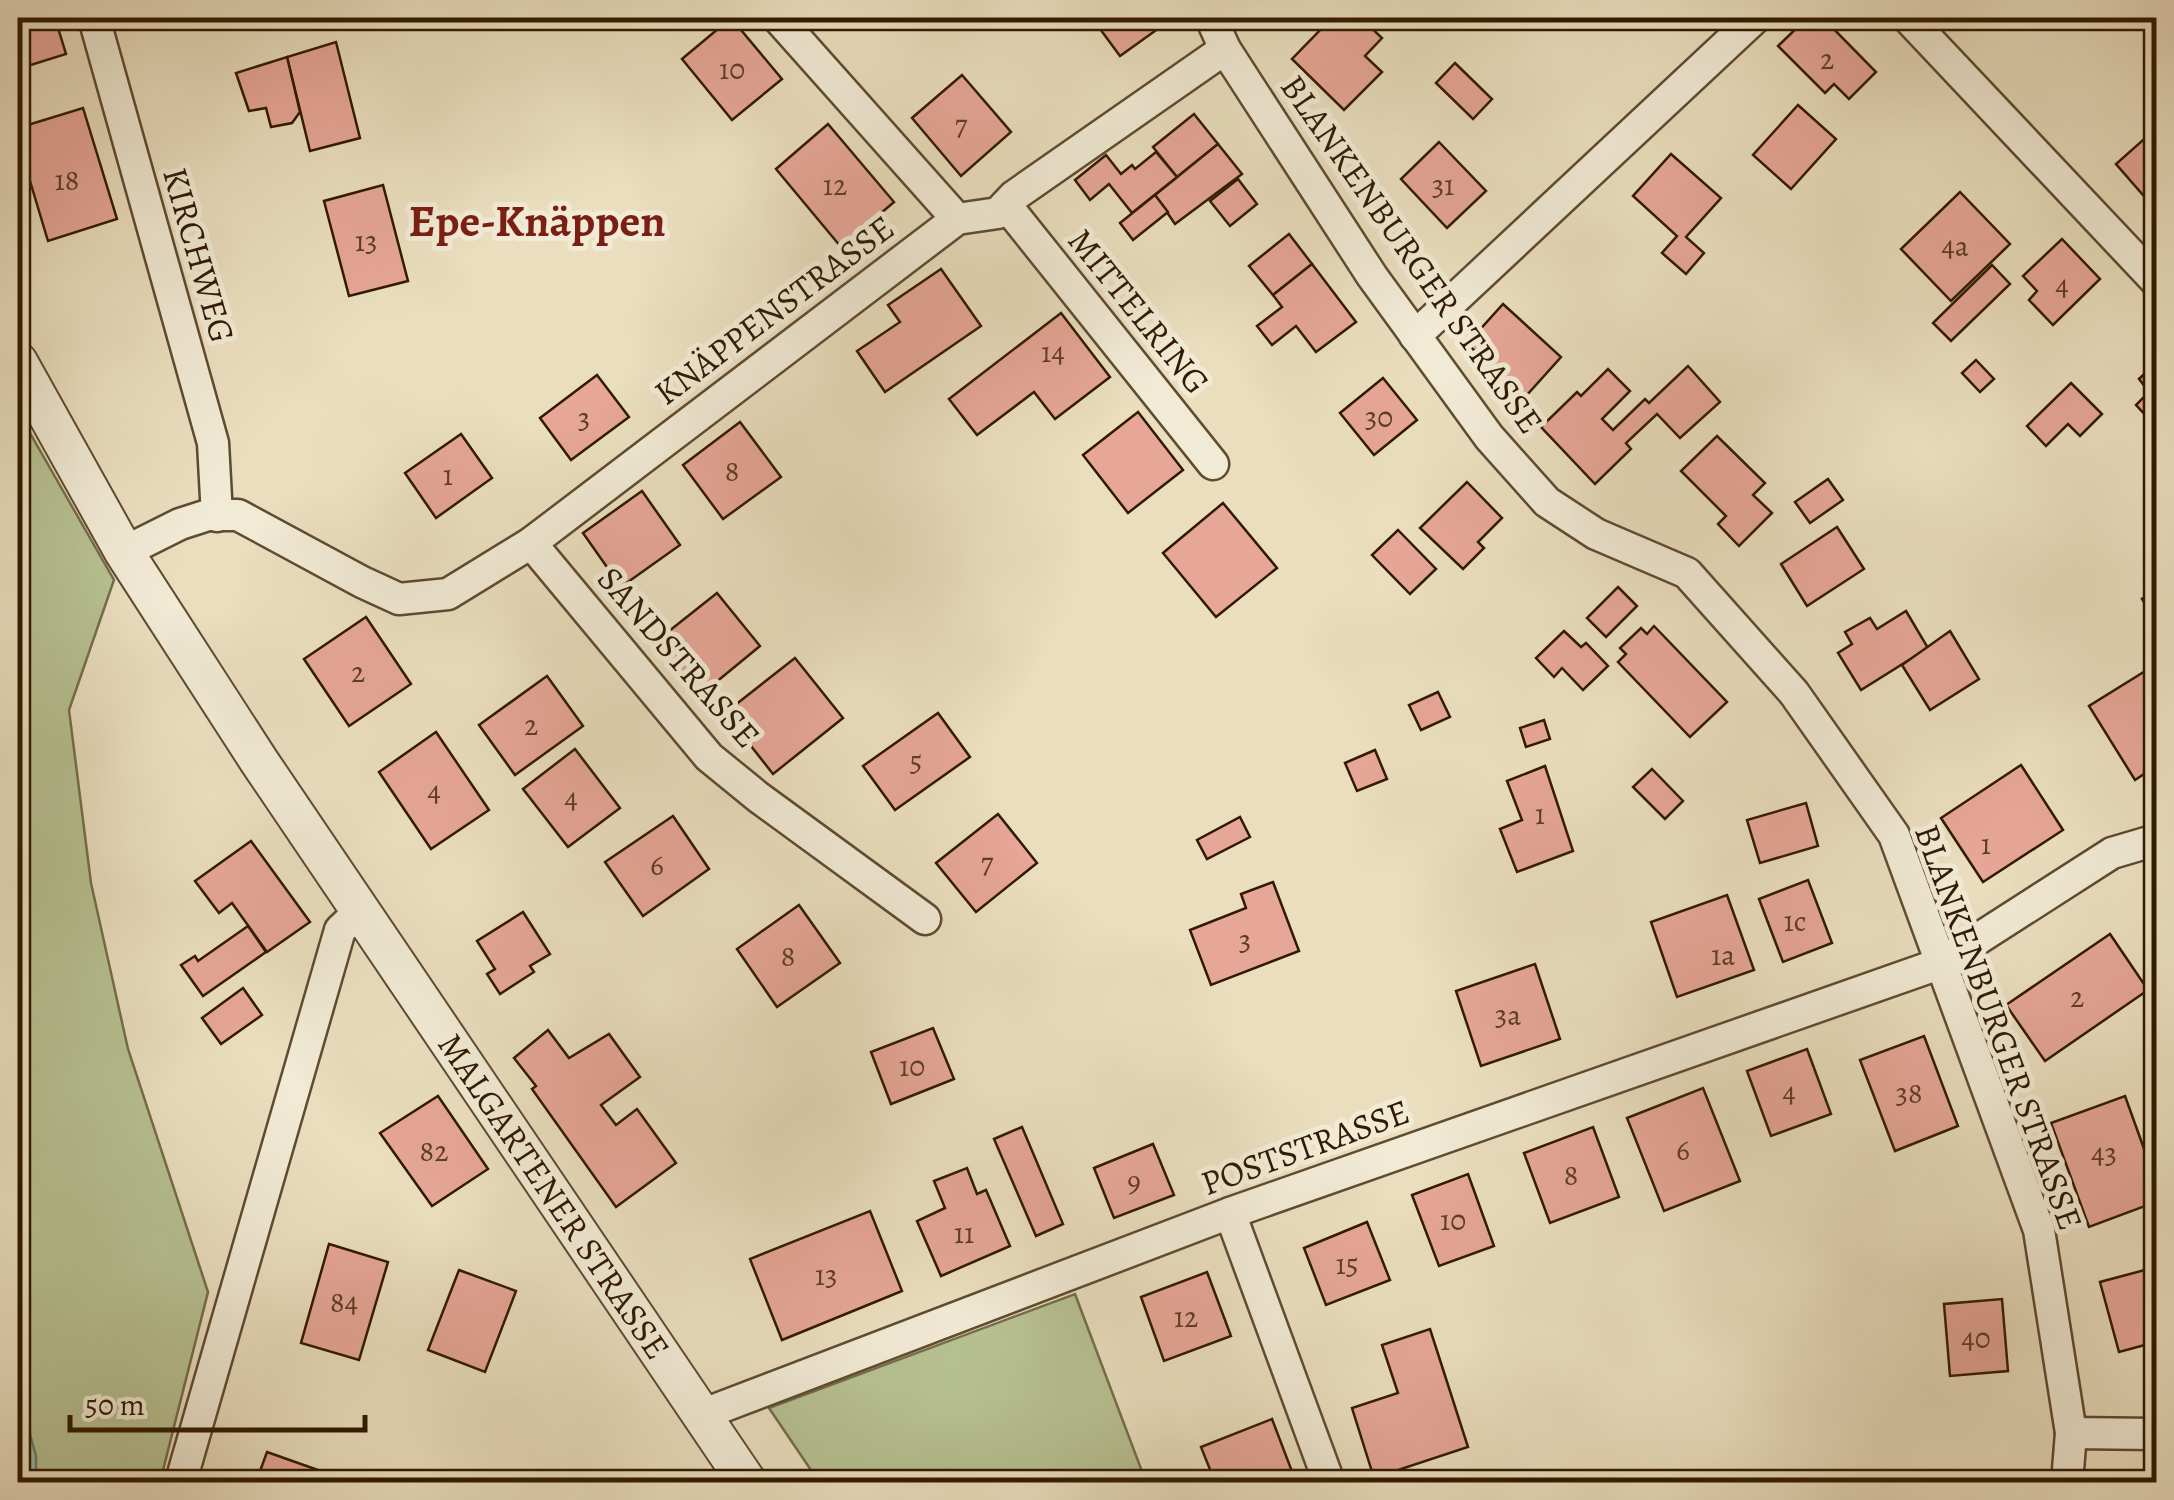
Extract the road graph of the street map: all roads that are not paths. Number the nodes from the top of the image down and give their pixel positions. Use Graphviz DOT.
graph roads {
  1 [pos="94,18"];
  2 [pos="778,18"];
  3 [pos="1210,18"];
  4 [pos="1755,18"];
  5 [pos="1908,18"];
  6 [pos="1224,49"];
  7 [pos="1006,204"];
  8 [pos="957,218"];
  9 [pos="2156,282"];
  10 [pos="1415,336"];
  11 [pos="18,362"];
  12 [pos="1212,464"];
  13 [pos="217,516"];
  14 [pos="531,543"];
  15 [pos="124,552"];
  16 [pos="2156,840"];
  17 [pos="361,910"];
  18 [pos="925,919"];
  19 [pos="1939,964"];
  20 [pos="1230,1213"];
  21 [pos="701,1415"];
  22 [pos="2071,1432"];
  23 [pos="2156,1434"];
  24 [pos="182,1474"];
  25 [pos="746,1482"];
  26 [pos="1329,1482"];
  27 [pos="2068,1482"];
  1 -- 13 [label="street, KIRCHWEG"];
  2 -- 8 [label="street"];
  3 -- 6 [label="street, BLANKENBURGER STRASSE"];
  4 -- 10 [label="street"];
  5 -- 9 [label="street"];
  6 -- 7 [label="street, KNÄPPENSTRASSE"];
  6 -- 10 [label="street, BLANKENBURGER STRASSE"];
  7 -- 8 [label="street, KNÄPPENSTRASSE"];
  7 -- 12 [label="street, MITTELRING"];
  8 -- 14 [label="street, KNÄPPENSTRASSE"];
  10 -- 19 [label="street, BLANKENBURGER STRASSE"];
  11 -- 15 [label="street, MALGARTENER STRASSE"];
  13 -- 14 [label="street, KNÄPPENSTRASSE"];
  13 -- 15 [label="street"];
  14 -- 18 [label="street, SANDSTRASSE"];
  15 -- 17 [label="street, MALGARTENER STRASSE"];
  16 -- 19 [label="street, POSTSTRASSE"];
  17 -- 21 [label="street, MALGARTENER STRASSE"];
  17 -- 24 [label="street"];
  19 -- 20 [label="street, POSTSTRASSE"];
  19 -- 22 [label="street, BLANKENBURGER STRASSE"];
  20 -- 21 [label="street, POSTSTRASSE"];
  20 -- 26 [label="street"];
  21 -- 25 [label="street, MALGARTENER STRASSE"];
  22 -- 23 [label="street"];
  22 -- 27 [label="street, BLANKENBURGER STRASSE"];
}
